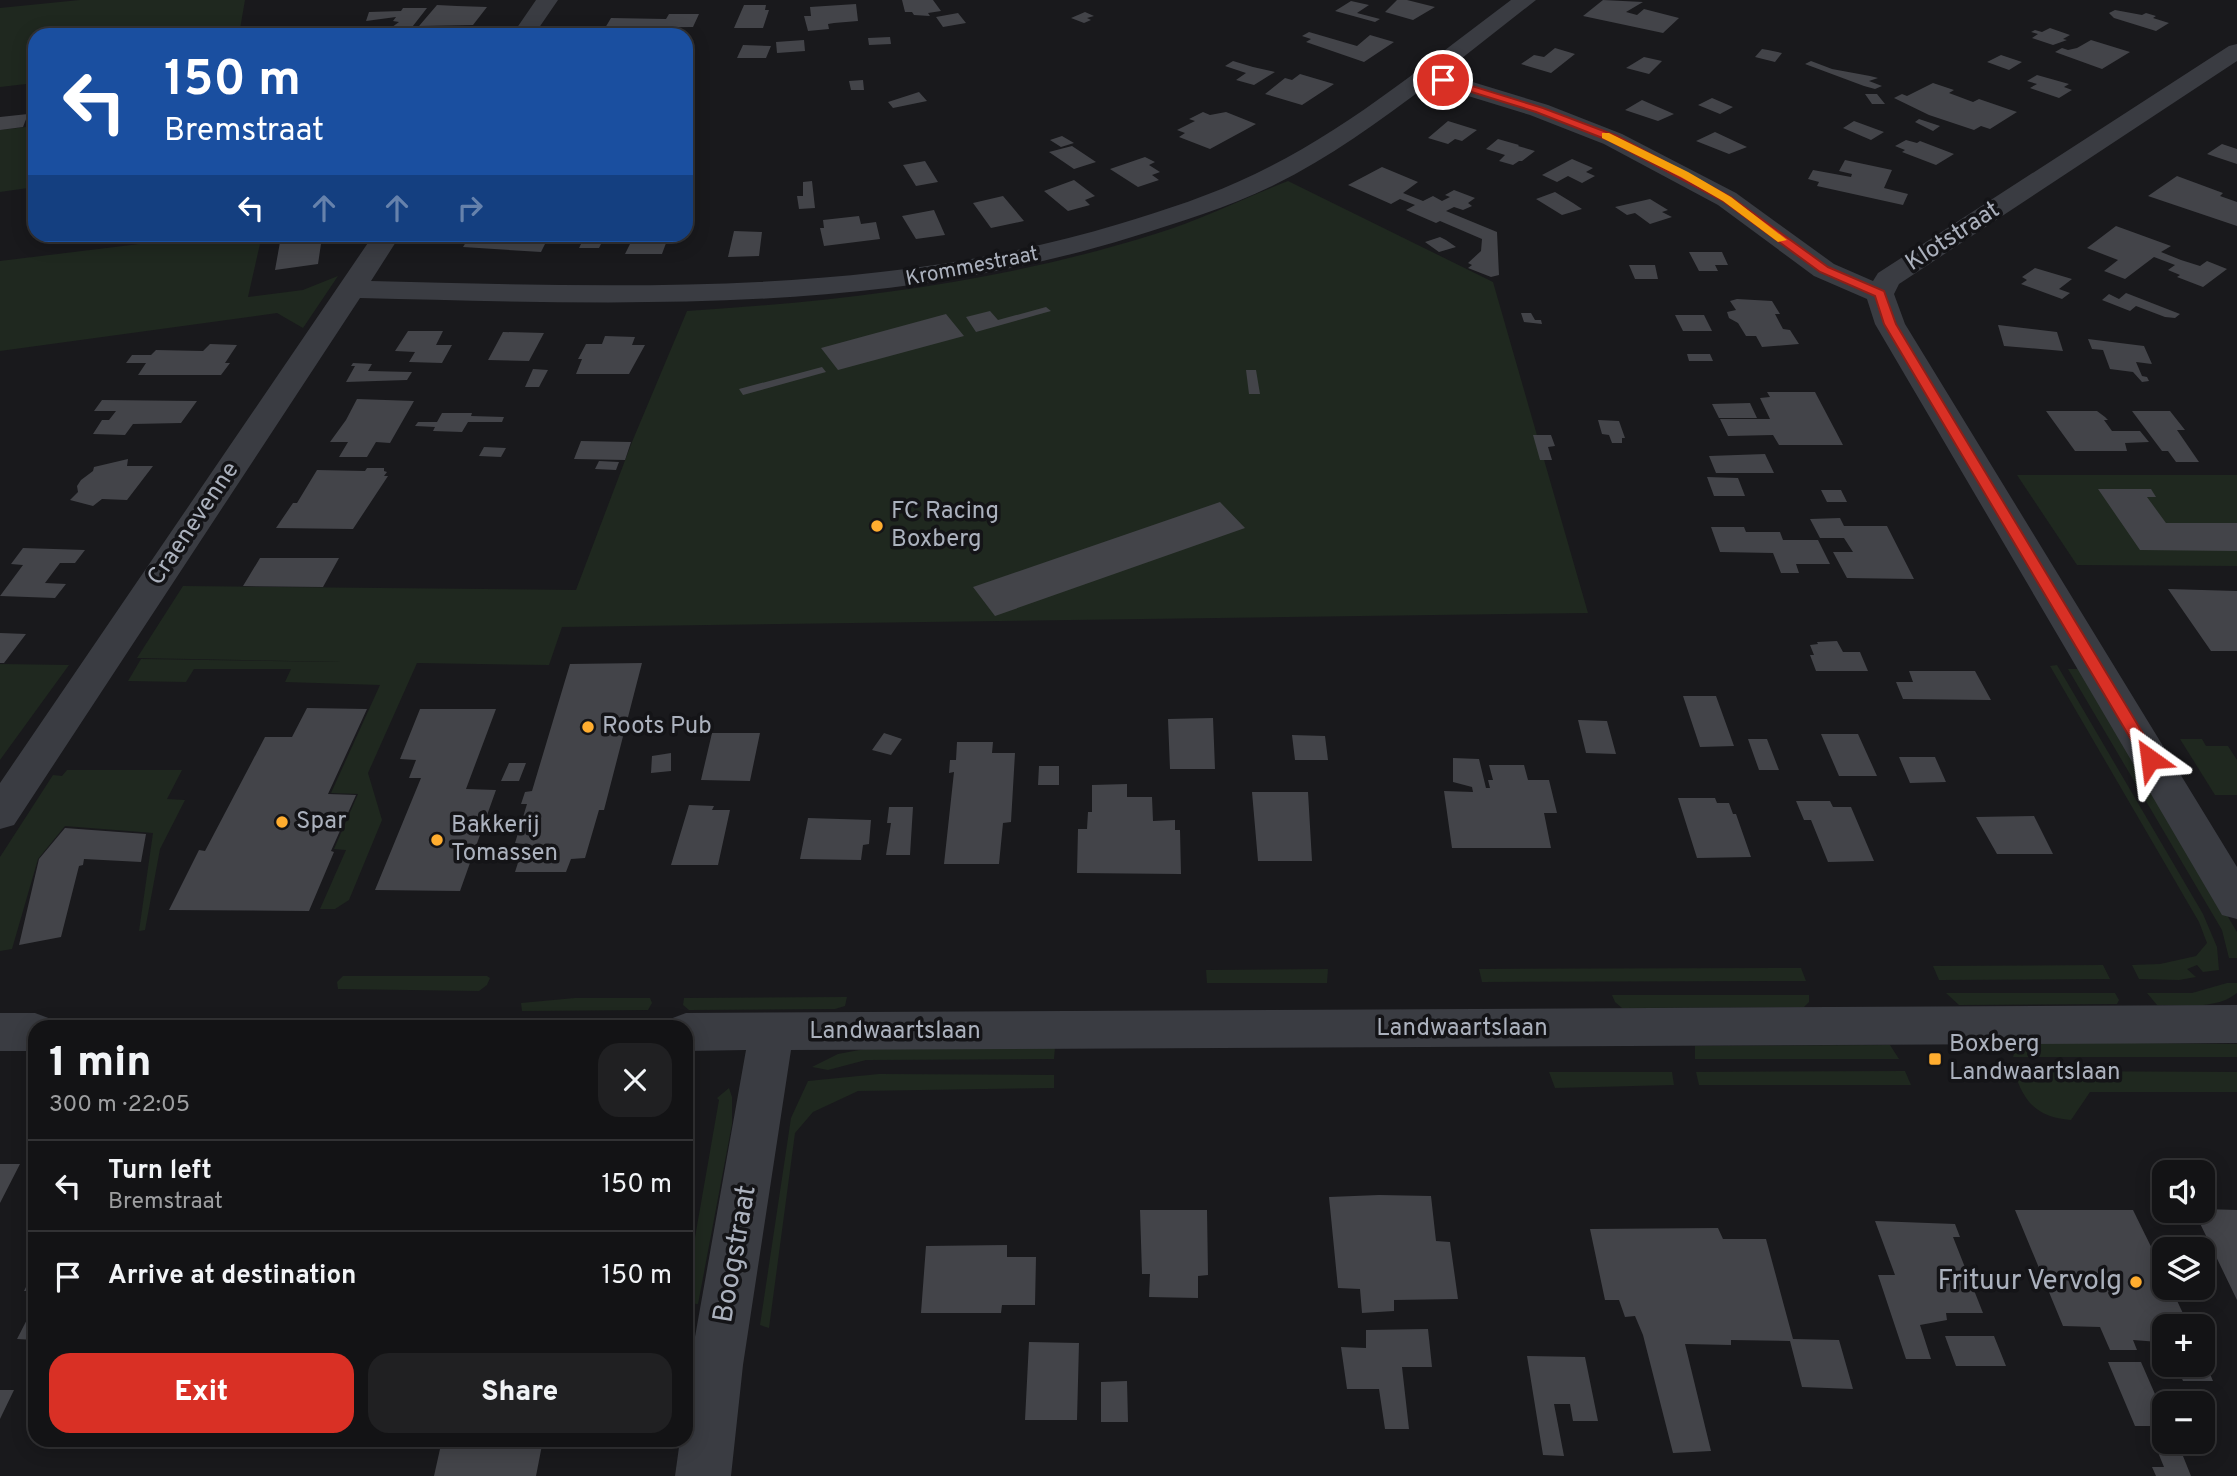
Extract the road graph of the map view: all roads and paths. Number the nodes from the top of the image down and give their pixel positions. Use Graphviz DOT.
graph roads {
  1 [pos="547,0"];
  2 [pos="1525,0"];
  3 [pos="528,28"];
  4 [pos="2237,51"];
  5 [pos="1424,75"];
  6 [pos="383,242"];
  7 [pos="351,289"];
  8 [pos="1880,293"];
  9 [pos="0,814"];
  10 [pos="2237,903"];
  11 [pos="2237,1024"];
  12 [pos="0,1032"];
  13 [pos="28,1032"];
  14 [pos="693,1032"];
  15 [pos="771,1032"];
  16 [pos="703,1476"];
  1 -- 3 [label="street"];
  2 -- 5 [label="street, Krommestraat"];
  4 -- 8 [label="street, Klotstraat"];
  5 -- 7 [label="street, Krommestraat"];
  5 -- 8 [label="street"];
  6 -- 7 [label="street, Craenevenne"];
  7 -- 9 [label="street, Craenevenne"];
  8 -- 10 [label="street"];
  11 -- 15 [label="street, Landwaartslaan"];
  12 -- 13 [label="street"];
  14 -- 15 [label="street, Landwaartslaan"];
  15 -- 16 [label="street, Boogstraat"];
}
